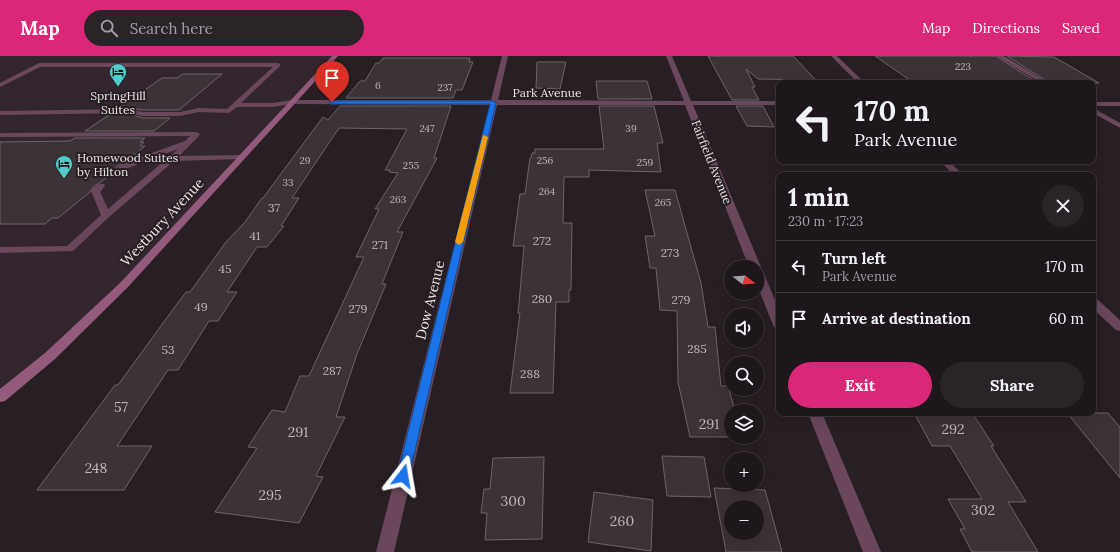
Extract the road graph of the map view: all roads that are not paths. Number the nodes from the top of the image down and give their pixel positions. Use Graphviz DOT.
graph roads {
  1 [pos="335,56"];
  2 [pos="505,56"];
  3 [pos="669,56"];
  4 [pos="834,56"];
  5 [pos="1000,56"];
  6 [pos="859,80"];
  7 [pos="1041,80"];
  8 [pos="0,85"];
  9 [pos="241,100"];
  10 [pos="288,102"];
  11 [pos="493,103"];
  12 [pos="688,103"];
  13 [pos="776,104"];
  14 [pos="1096,104"];
  15 [pos="1120,104"];
  16 [pos="185,105"];
  17 [pos="236,105"];
  18 [pos="142,107"];
  19 [pos="199,110"];
  20 [pos="129,111"];
  21 [pos="1096,112"];
  22 [pos="0,113"];
  23 [pos="1120,126"];
  24 [pos="0,135"];
  25 [pos="190,142"];
  26 [pos="180,151"];
  27 [pos="245,154"];
  28 [pos="172,159"];
  29 [pos="947,164"];
  30 [pos="120,170"];
  31 [pos="956,172"];
  32 [pos="101,186"];
  33 [pos="106,215"];
  34 [pos="0,250"];
  35 [pos="752,260"];
  36 [pos="764,288"];
  37 [pos="1096,305"];
  38 [pos="776,318"];
  39 [pos="1120,327"];
  40 [pos="0,397"];
  41 [pos="816,416"];
  42 [pos="385,552"];
  43 [pos="872,552"];
  1 -- 10 [label="main road, Westbury Avenue"];
  2 -- 11 [label="street, Dow Avenue"];
  3 -- 12 [label="street, Fairfield Avenue"];
  4 -- 6 [label="street"];
  5 -- 7 [label="street"];
  8 -- 9 [label="lane"];
  9 -- 10 [label="lane"];
  9 -- 17 [label="lane"];
  10 -- 11 [label="street, Park Avenue"];
  10 -- 17 [label="lane"];
  10 -- 27 [label="main road, Westbury Avenue"];
  11 -- 12 [label="street, Park Avenue"];
  11 -- 42 [label="street, Dow Avenue"];
  12 -- 13 [label="street, Park Avenue"];
  12 -- 35 [label="street, Fairfield Avenue"];
  14 -- 15 [label="street"];
  16 -- 19 [label="lane"];
  17 -- 19 [label="lane"];
  18 -- 20 [label="lane"];
  19 -- 20 [label="lane"];
  20 -- 22 [label="lane"];
  21 -- 23 [label="street"];
  24 -- 25 [label="lane"];
  25 -- 26 [label="lane"];
  25 -- 30 [label="lane"];
  26 -- 27 [label="lane"];
  26 -- 28 [label="lane"];
  27 -- 28 [label="lane"];
  27 -- 40 [label="main road, Westbury Avenue"];
  28 -- 33 [label="lane"];
  29 -- 31 [label="street"];
  32 -- 33 [label="lane"];
  33 -- 34 [label="lane"];
  36 -- 38 [label="street"];
  37 -- 39 [label="street"];
  41 -- 43 [label="street"];
}
